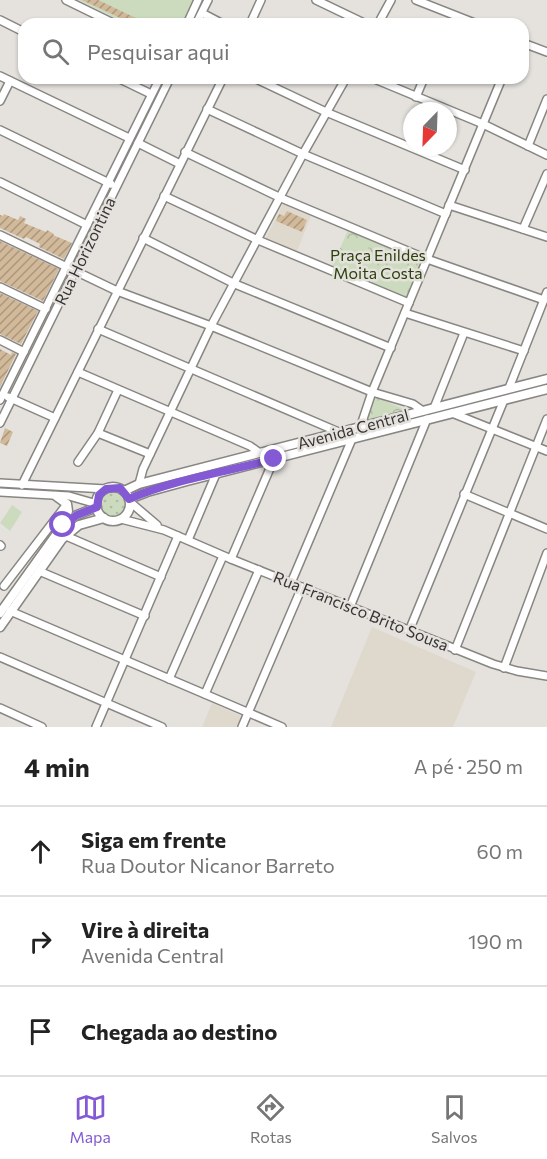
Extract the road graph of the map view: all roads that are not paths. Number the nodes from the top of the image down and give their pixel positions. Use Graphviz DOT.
graph roads {
  1 [pos="66,0"];
  2 [pos="198,0"];
  3 [pos="208,0"];
  4 [pos="261,0"];
  5 [pos="391,0"];
  6 [pos="416,0"];
  7 [pos="320,1"];
  8 [pos="202,14"];
  9 [pos="451,14"];
  10 [pos="103,18"];
  11 [pos="190,18"];
  12 [pos="200,18"];
  13 [pos="210,18"];
  14 [pos="254,18"];
  15 [pos="354,18"];
  16 [pos="381,18"];
  17 [pos="449,18"];
  18 [pos="461,18"];
  19 [pos="0,20"];
  20 [pos="18,29"];
  21 [pos="529,45"];
  22 [pos="547,52"];
  23 [pos="0,76"];
  24 [pos="10,81"];
  25 [pos="130,84"];
  26 [pos="157,84"];
  27 [pos="167,84"];
  28 [pos="220,84"];
  29 [pos="267,84"];
  30 [pos="342,84"];
  31 [pos="386,84"];
  32 [pos="421,84"];
  33 [pos="500,84"];
  34 [pos="151,94"];
  35 [pos="416,97"];
  36 [pos="547,99"];
  37 [pos="0,101"];
  38 [pos="207,109"];
  39 [pos="326,112"];
  40 [pos="483,124"];
  41 [pos="0,130"];
  42 [pos="129,138"];
  43 [pos="138,143"];
  44 [pos="528,146"];
  45 [pos="185,152"];
  46 [pos="303,154"];
  47 [pos="547,155"];
  48 [pos="180,164"];
  49 [pos="465,170"];
  50 [pos="547,174"];
  51 [pos="0,182"];
  52 [pos="108,182"];
  53 [pos="116,187"];
  54 [pos="164,195"];
  55 [pos="280,198"];
  56 [pos="449,206"];
  57 [pos="446,214"];
  58 [pos="87,225"];
  59 [pos="523,229"];
  60 [pos="0,235"];
  61 [pos="547,237"];
  62 [pos="143,238"];
  63 [pos="258,240"];
  64 [pos="427,259"];
  65 [pos="66,268"];
  66 [pos="74,272"];
  67 [pos="235,284"];
  68 [pos="0,287"];
  69 [pos="117,291"];
  70 [pos="546,296"];
  71 [pos="409,303"];
  72 [pos="46,309"];
  73 [pos="405,313"];
  74 [pos="211,326"];
  75 [pos="98,329"];
  76 [pos="464,333"];
  77 [pos="0,340"];
  78 [pos="391,348"];
  79 [pos="524,351"];
  80 [pos="24,352"];
  81 [pos="190,370"];
  82 [pos="78,372"];
  83 [pos="547,379"];
  84 [pos="509,388"];
  85 [pos="547,389"];
  86 [pos="118,390"];
  87 [pos="372,392"];
  88 [pos="1,396"];
  89 [pos="12,399"];
  90 [pos="504,400"];
  91 [pos="434,408"];
  92 [pos="170,413"];
  93 [pos="452,413"];
  94 [pos="425,415"];
  95 [pos="55,418"];
  96 [pos="547,419"];
  97 [pos="0,423"];
  98 [pos="360,428"];
  99 [pos="492,430"];
  100 [pos="341,432"];
  101 [pos="98,433"];
  102 [pos="352,439"];
  103 [pos="536,446"];
  104 [pos="547,451"];
  105 [pos="261,453"];
  106 [pos="150,454"];
  107 [pos="274,459"];
  108 [pos="78,462"];
  109 [pos="230,466"];
  110 [pos="216,474"];
  111 [pos="0,483"];
  112 [pos="22,484"];
  113 [pos="140,484"];
  114 [pos="106,489"];
  115 [pos="0,492"];
  116 [pos="465,494"];
  117 [pos="56,496"];
  118 [pos="128,497"];
  119 [pos="67,504"];
  120 [pos="97,505"];
  121 [pos="511,513"];
  122 [pos="104,518"];
  123 [pos="121,519"];
  124 [pos="63,525"];
  125 [pos="547,529"];
  126 [pos="164,530"];
  127 [pos="66,536"];
  128 [pos="178,536"];
  129 [pos="188,540"];
  130 [pos="547,553"];
  131 [pos="223,556"];
  132 [pos="231,559"];
  133 [pos="259,570"];
  134 [pos="39,571"];
  135 [pos="161,577"];
  136 [pos="291,583"];
  137 [pos="4,586"];
  138 [pos="302,587"];
  139 [pos="350,607"];
  140 [pos="10,611"];
  141 [pos="0,613"];
  142 [pos="145,616"];
  143 [pos="0,627"];
  144 [pos="409,631"];
  145 [pos="455,650"];
  146 [pos="0,657"];
  147 [pos="124,659"];
  148 [pos="504,668"];
  149 [pos="547,676"];
  150 [pos="169,680"];
  151 [pos="205,694"];
  152 [pos="106,703"];
  153 [pos="0,708"];
  154 [pos="248,713"];
  155 [pos="42,727"];
  156 [pos="96,727"];
  157 [pos="162,727"];
  158 [pos="242,727"];
  159 [pos="282,727"];
  1 -- 10 [label="street"];
  2 -- 11 [label="street"];
  3 -- 8 [label="street"];
  4 -- 14 [label="street"];
  5 -- 16 [label="street"];
  6 -- 9 [label="street"];
  7 -- 15 [label="street"];
  8 -- 12 [label="street"];
  8 -- 13 [label="street"];
  9 -- 17 [label="street"];
  9 -- 18 [label="street"];
  19 -- 20 [label="street"];
  21 -- 22 [label="street"];
  23 -- 24 [label="street"];
  24 -- 37 [label="street"];
  24 -- 42 [label="street"];
  25 -- 34 [label="street"];
  26 -- 34 [label="street, Rua Horizontina"];
  27 -- 43 [label="street, Rua Horizontina"];
  28 -- 38 [label="street"];
  29 -- 39 [label="street"];
  30 -- 39 [label="street"];
  31 -- 35 [label="street"];
  32 -- 35 [label="street"];
  33 -- 40 [label="street"];
  34 -- 42 [label="street, Rua Horizontina"];
  35 -- 40 [label="street"];
  36 -- 44 [label="street"];
  38 -- 45 [label="street"];
  38 -- 46 [label="street"];
  39 -- 46 [label="street"];
  39 -- 49 [label="street"];
  40 -- 44 [label="street"];
  40 -- 49 [label="street"];
  41 -- 52 [label="street"];
  42 -- 52 [label="street, Rua Horizontina"];
  43 -- 48 [label="street"];
  43 -- 53 [label="street, Rua Horizontina"];
  44 -- 47 [label="street"];
  45 -- 48 [label="street"];
  45 -- 55 [label="street"];
  46 -- 55 [label="street"];
  46 -- 57 [label="street"];
  48 -- 54 [label="street"];
  49 -- 56 [label="street"];
  50 -- 59 [label="street"];
  51 -- 58 [label="street"];
  52 -- 53 [label="street"];
  52 -- 58 [label="street, Rua Horizontina"];
  53 -- 66 [label="street, Rua Horizontina"];
  54 -- 62 [label="street"];
  54 -- 63 [label="street"];
  55 -- 63 [label="street"];
  55 -- 64 [label="street"];
  56 -- 57 [label="street"];
  56 -- 59 [label="street"];
  57 -- 64 [label="street"];
  58 -- 65 [label="street, Rua Horizontina"];
  59 -- 61 [label="street"];
  60 -- 65 [label="street"];
  62 -- 67 [label="street"];
  62 -- 69 [label="street"];
  63 -- 67 [label="street"];
  63 -- 71 [label="street"];
  64 -- 70 [label="street"];
  64 -- 71 [label="street"];
  65 -- 66 [label="street"];
  65 -- 72 [label="street, Rua Horizontina"];
  66 -- 69 [label="street"];
  66 -- 89 [label="street, Rua Horizontina"];
  67 -- 74 [label="street"];
  67 -- 78 [label="street"];
  68 -- 72 [label="street"];
  69 -- 74 [label="street"];
  69 -- 75 [label="street"];
  70 -- 79 [label="street"];
  71 -- 73 [label="street"];
  72 -- 80 [label="street, Rua Horizontina"];
  73 -- 76 [label="street"];
  73 -- 78 [label="street"];
  74 -- 81 [label="street"];
  74 -- 87 [label="street"];
  75 -- 81 [label="street"];
  75 -- 82 [label="street"];
  76 -- 79 [label="street"];
  76 -- 91 [label="street"];
  77 -- 80 [label="street"];
  78 -- 87 [label="street"];
  79 -- 84 [label="street"];
  80 -- 88 [label="street, Rua Horizontina"];
  81 -- 92 [label="street"];
  81 -- 100 [label="street"];
  82 -- 86 [label="street"];
  82 -- 95 [label="street"];
  83 -- 84 [label="main road, Avenida Central"];
  84 -- 91 [label="main road, Avenida Central"];
  85 -- 90 [label="main road, Avenida Central"];
  86 -- 92 [label="street"];
  86 -- 101 [label="street"];
  87 -- 94 [label="street"];
  87 -- 98 [label="street"];
  88 -- 89 [label="street"];
  89 -- 95 [label="street"];
  89 -- 97 [label="street, Rua Horizontina"];
  90 -- 93 [label="main road, Avenida Central"];
  90 -- 99 [label="street"];
  91 -- 94 [label="main road, Avenida Central"];
  92 -- 105 [label="street"];
  92 -- 106 [label="street"];
  93 -- 94 [label="main road, Avenida Central"];
  93 -- 99 [label="street"];
  94 -- 98 [label="main road, Avenida Central"];
  94 -- 102 [label="main road, Avenida Central"];
  94 -- 139 [label="street"];
  95 -- 112 [label="street"];
  96 -- 103 [label="street"];
  98 -- 100 [label="main road, Avenida Central"];
  99 -- 103 [label="street"];
  99 -- 116 [label="street"];
  100 -- 105 [label="main road, Avenida Central"];
  101 -- 106 [label="street"];
  101 -- 108 [label="street"];
  102 -- 107 [label="main road, Avenida Central"];
  102 -- 136 [label="street"];
  103 -- 104 [label="street"];
  103 -- 121 [label="street"];
  105 -- 109 [label="main road, Avenida Central"];
  106 -- 113 [label="street"];
  107 -- 109 [label="main road, Avenida Central"];
  107 -- 132 [label="street"];
  109 -- 110 [label="main road, Avenida Central"];
  109 -- 113 [label="main road, Avenida Central"];
  110 -- 118 [label="main road, Avenida Central"];
  110 -- 129 [label="street"];
  111 -- 112 [label="street"];
  112 -- 114 [label="street"];
  113 -- 118 [label="main road, Avenida Central"];
  114 -- 118 [label="main road"];
  114 -- 120 [label="main road"];
  115 -- 117 [label="street"];
  116 -- 121 [label="street"];
  116 -- 144 [label="street"];
  117 -- 119 [label="main road"];
  117 -- 120 [label="street"];
  118 -- 123 [label="main road"];
  118 -- 126 [label="street"];
  119 -- 124 [label="main road"];
  119 -- 137 [label="street"];
  120 -- 122 [label="main road"];
  120 -- 124 [label="main road"];
  121 -- 125 [label="street"];
  121 -- 145 [label="street"];
  122 -- 123 [label="main road"];
  122 -- 127 [label="main road"];
  123 -- 126 [label="street"];
  124 -- 141 [label="main road"];
  126 -- 128 [label="street, Rua Francisco Brito Sousa"];
  127 -- 134 [label="main road"];
  127 -- 135 [label="street"];
  128 -- 129 [label="street, Rua Francisco Brito Sousa"];
  128 -- 135 [label="street"];
  129 -- 131 [label="street, Rua Francisco Brito Sousa"];
  130 -- 148 [label="street"];
  131 -- 132 [label="street, Rua Francisco Brito Sousa"];
  131 -- 150 [label="street"];
  132 -- 133 [label="street, Rua Francisco Brito Sousa"];
  133 -- 136 [label="street, Rua Francisco Brito Sousa"];
  133 -- 151 [label="street"];
  134 -- 140 [label="main road"];
  134 -- 142 [label="street"];
  135 -- 142 [label="street"];
  136 -- 138 [label="street, Rua Francisco Brito Sousa"];
  138 -- 139 [label="street, Rua Francisco Brito Sousa"];
  138 -- 154 [label="street"];
  139 -- 144 [label="street, Rua Francisco Brito Sousa"];
  140 -- 143 [label="main road"];
  140 -- 147 [label="street"];
  142 -- 147 [label="street"];
  144 -- 145 [label="street, Rua Francisco Brito Sousa"];
  145 -- 148 [label="street, Rua Francisco Brito Sousa"];
  146 -- 152 [label="street"];
  147 -- 150 [label="street"];
  147 -- 152 [label="street"];
  148 -- 149 [label="street, Rua Francisco Brito Sousa"];
  150 -- 151 [label="street"];
  151 -- 154 [label="street"];
  152 -- 156 [label="street"];
  152 -- 157 [label="street"];
  153 -- 155 [label="street"];
  154 -- 158 [label="street"];
  154 -- 159 [label="street"];
}
